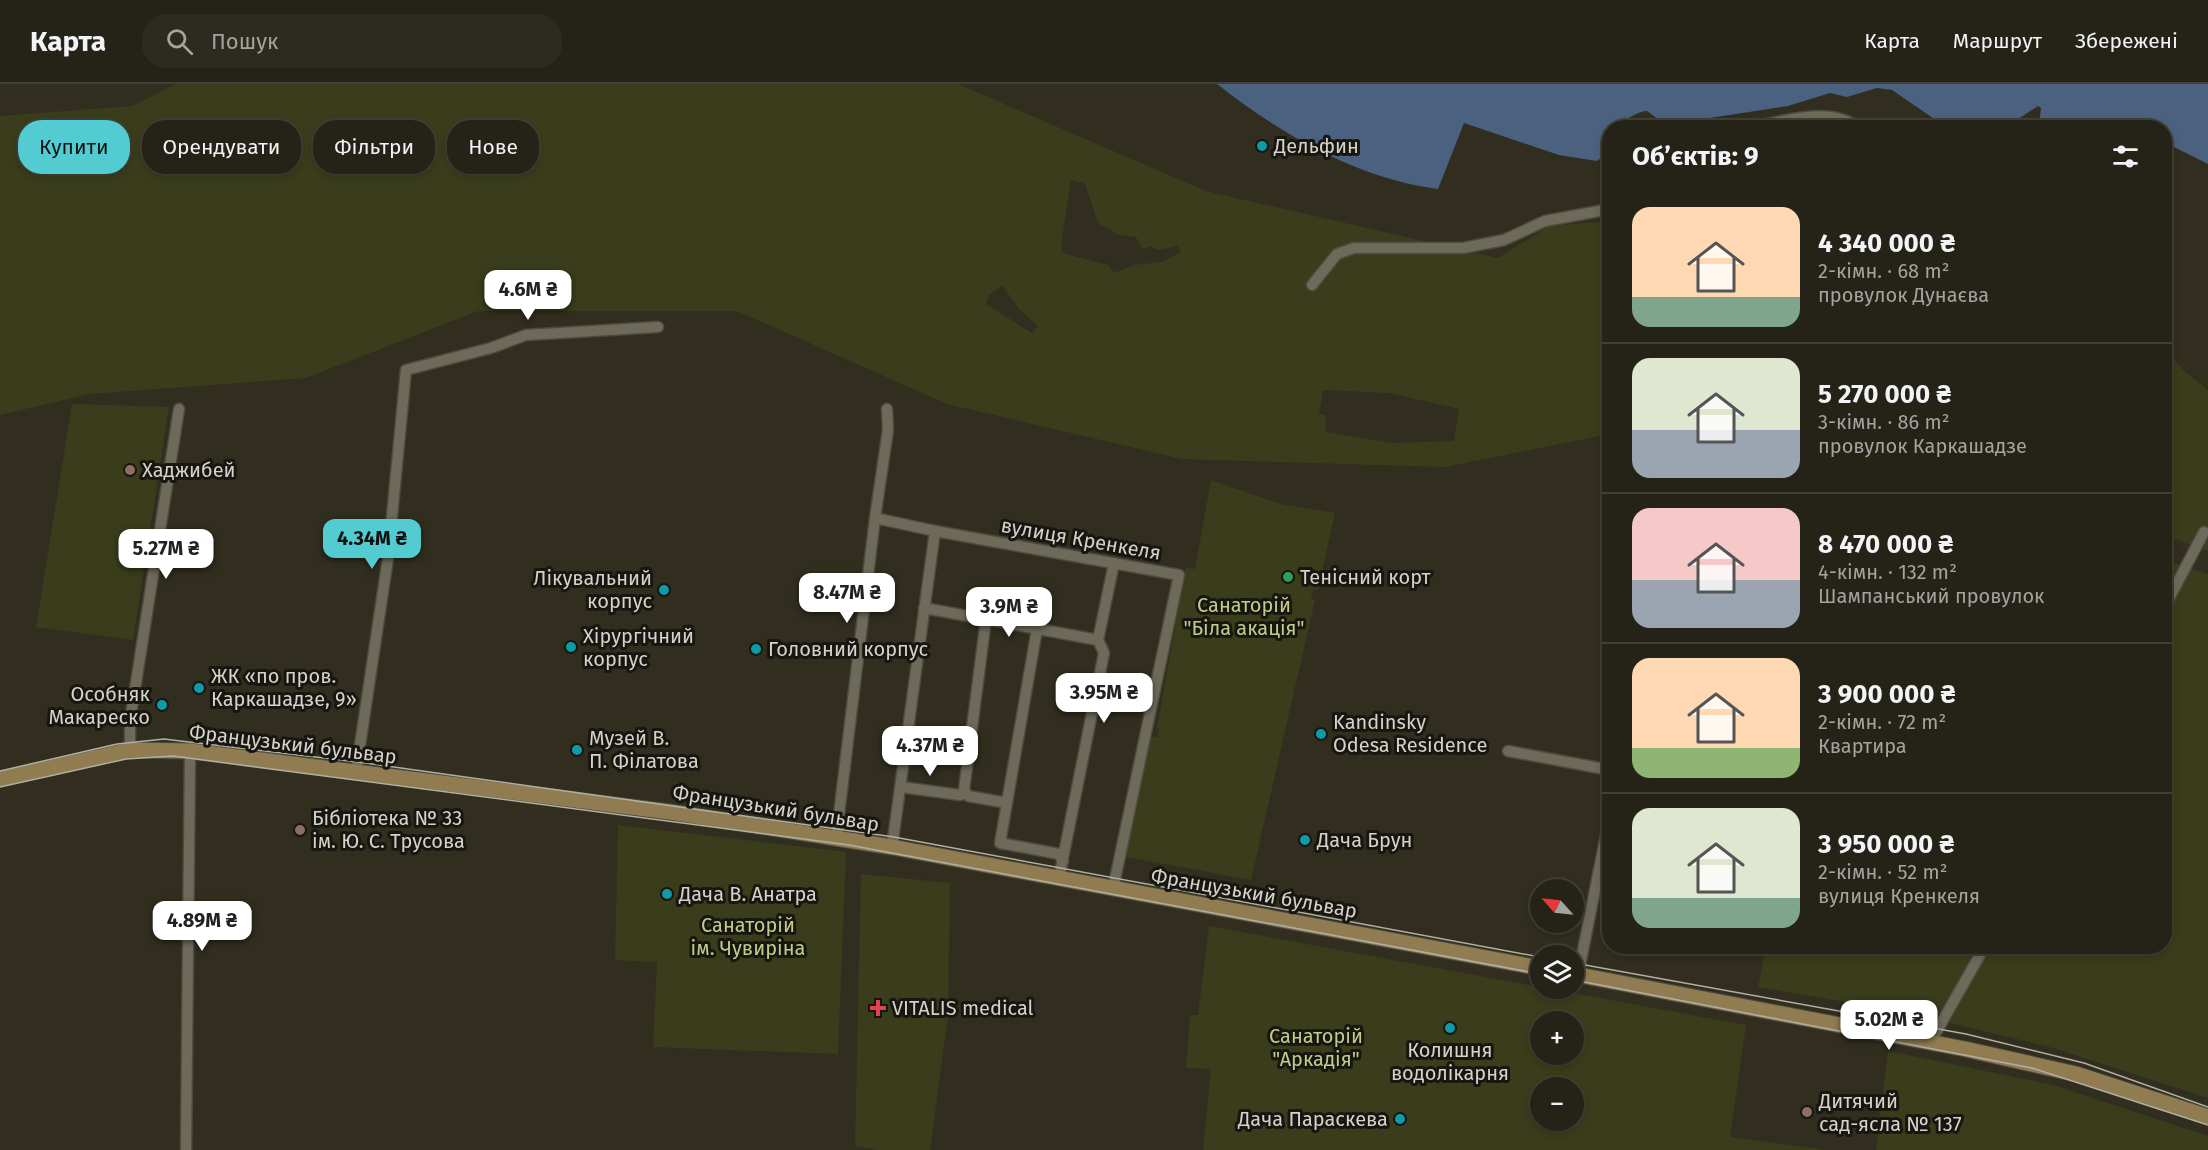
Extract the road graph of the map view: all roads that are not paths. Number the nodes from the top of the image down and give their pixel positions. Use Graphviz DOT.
graph roads {
  1 [pos="1795,120"];
  2 [pos="1844,120"];
  3 [pos="1602,210"];
  4 [pos="1312,285"];
  5 [pos="658,327"];
  6 [pos="179,409"];
  7 [pos="887,409"];
  8 [pos="875,518"];
  9 [pos="935,531"];
  10 [pos="2204,532"];
  11 [pos="1114,563"];
  12 [pos="2172,593"];
  13 [pos="924,608"];
  14 [pos="986,619"];
  15 [pos="1037,629"];
  16 [pos="1098,640"];
  17 [pos="130,750"];
  18 [pos="190,751"];
  19 [pos="1508,751"];
  20 [pos="1602,769"];
  21 [pos="356,772"];
  22 [pos="0,779"];
  23 [pos="901,787"];
  24 [pos="964,793"];
  25 [pos="1007,803"];
  26 [pos="836,839"];
  27 [pos="892,847"];
  28 [pos="1602,852"];
  29 [pos="1063,861"];
  30 [pos="1059,878"];
  31 [pos="1113,889"];
  32 [pos="1582,945"];
  33 [pos="1980,954"];
  34 [pos="1530,966"];
  35 [pos="1584,976"];
  36 [pos="1930,1042"];
  37 [pos="2208,1117"];
  38 [pos="186,1150"];
  1 -- 2 [label="street"];
  3 -- 4 [label="street"];
  5 -- 21 [label="street"];
  6 -- 17 [label="street"];
  7 -- 8 [label="street"];
  8 -- 9 [label="street, вулиця Кренкеля"];
  8 -- 26 [label="street"];
  9 -- 11 [label="street, вулиця Кренкеля"];
  9 -- 13 [label="street"];
  10 -- 12 [label="street"];
  11 -- 16 [label="street"];
  11 -- 31 [label="street, вулиця Кренкеля"];
  13 -- 14 [label="street"];
  13 -- 23 [label="street"];
  14 -- 15 [label="street"];
  14 -- 24 [label="street"];
  15 -- 16 [label="street"];
  15 -- 25 [label="street"];
  16 -- 29 [label="street"];
  17 -- 18 [label="street, Французький бульвар"];
  17 -- 22 [label="street, Французький бульвар"];
  18 -- 21 [label="street, Французький бульвар"];
  18 -- 38 [label="street"];
  19 -- 20 [label="street"];
  21 -- 26 [label="street, Французький бульвар"];
  23 -- 24 [label="street"];
  23 -- 27 [label="street"];
  24 -- 25 [label="street"];
  25 -- 29 [label="street"];
  26 -- 27 [label="street, Французький бульвар"];
  27 -- 30 [label="street, Французький бульвар"];
  28 -- 32 [label="street"];
  29 -- 30 [label="street"];
  30 -- 31 [label="street, Французький бульвар"];
  31 -- 34 [label="street, Французький бульвар"];
  33 -- 36 [label="street"];
  35 -- 36 [label="street"];
  36 -- 37 [label="street"];
}
